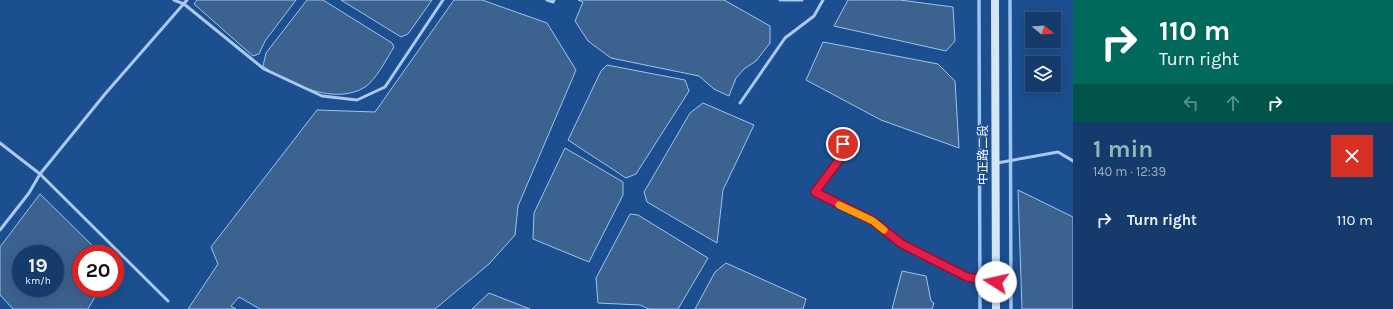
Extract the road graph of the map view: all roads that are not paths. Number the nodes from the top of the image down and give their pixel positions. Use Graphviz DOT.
graph roads {
  1 [pos="174,0"];
  2 [pos="187,0"];
  3 [pos="443,0"];
  4 [pos="547,0"];
  5 [pos="554,0"];
  6 [pos="780,0"];
  7 [pos="802,0"];
  8 [pos="823,0"];
  9 [pos="995,0"];
  10 [pos="184,4"];
  11 [pos="740,103"];
  12 [pos="0,143"];
  13 [pos="843,144"];
  14 [pos="1073,161"];
  15 [pos="995,164"];
  16 [pos="40,174"];
  17 [pos="0,230"];
  18 [pos="996,282"];
  19 [pos="168,301"];
  20 [pos="996,309"];
  1 -- 10 [label="lane"];
  2 -- 10 [label="lane"];
  3 -- 10 [label="lane"];
  4 -- 5 [label="lane"];
  6 -- 7 [label="lane"];
  8 -- 11 [label="lane"];
  9 -- 15 [label="main road, 中正路二段"];
  10 -- 16 [label="lane"];
  12 -- 16 [label="lane"];
  13 -- 18 [label="lane"];
  14 -- 15 [label="lane"];
  15 -- 18 [label="main road, 中正路二段"];
  16 -- 17 [label="lane"];
  16 -- 19 [label="lane"];
  18 -- 20 [label="main road, 中正路二段"];
}
